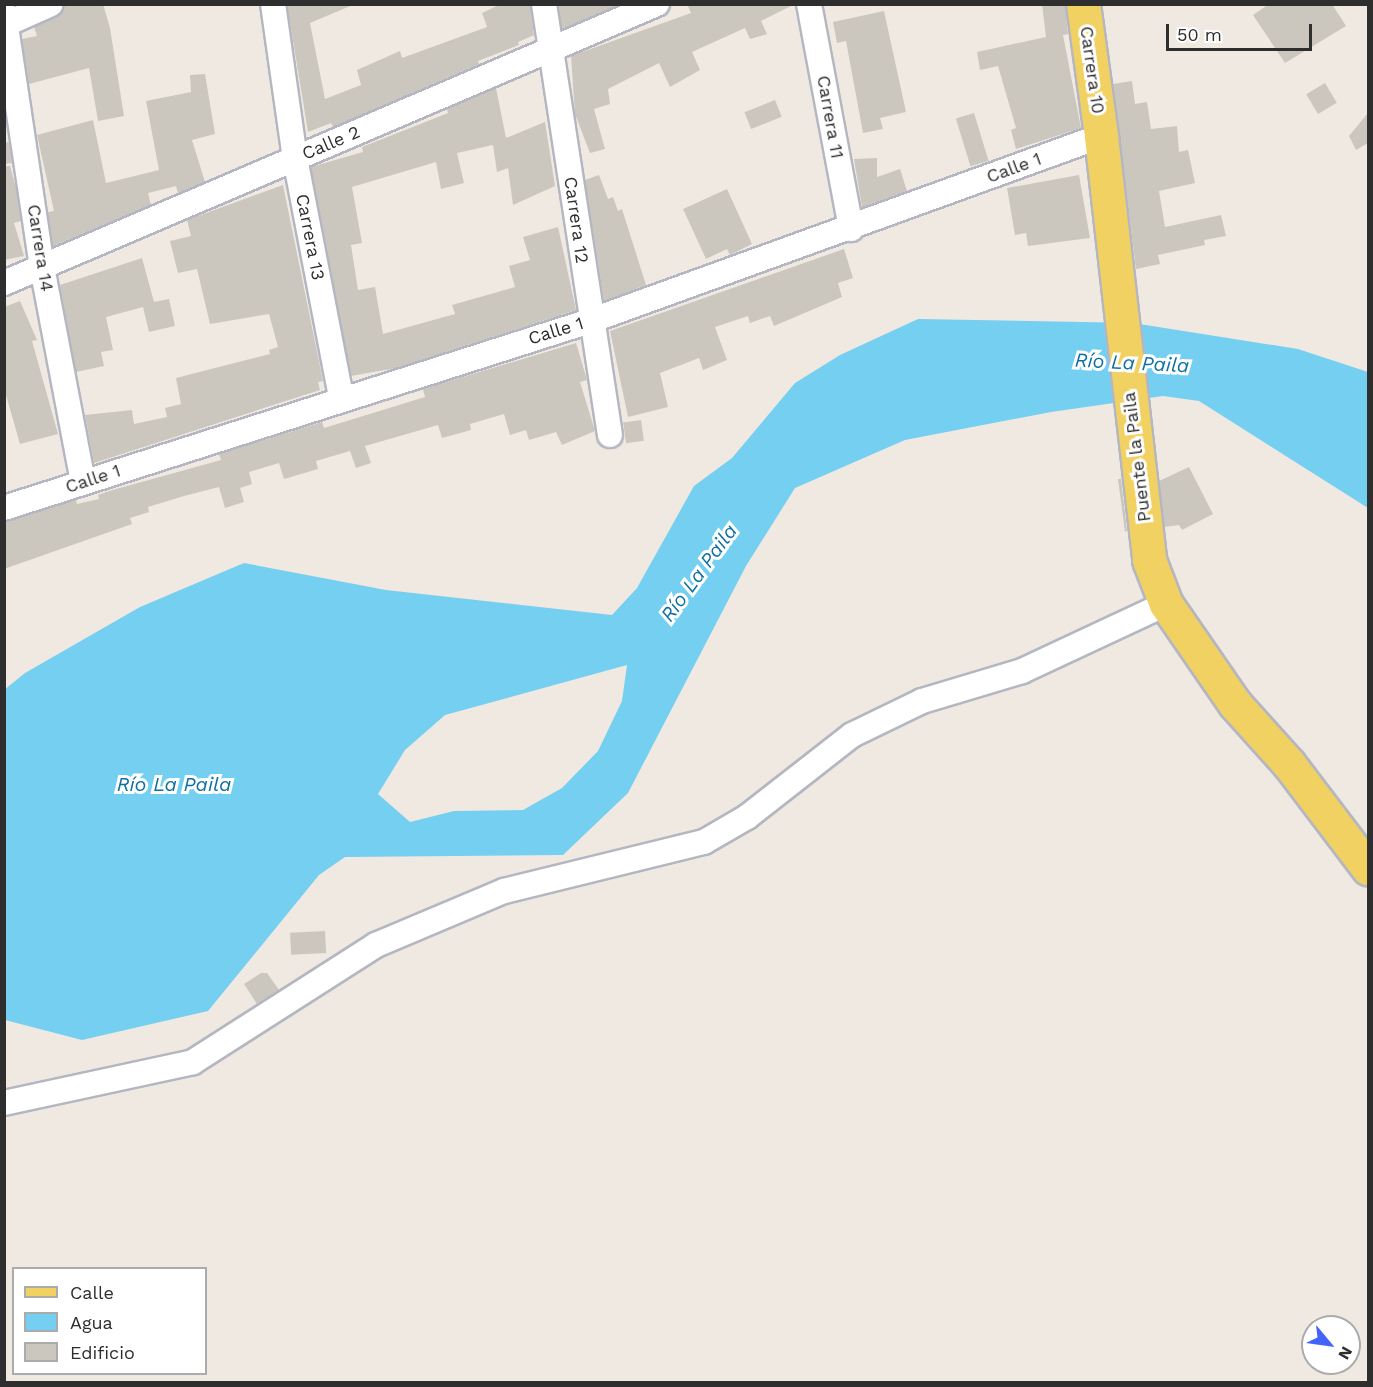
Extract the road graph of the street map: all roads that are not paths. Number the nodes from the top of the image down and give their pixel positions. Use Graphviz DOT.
graph roads {
  1 [pos="51,4"];
  2 [pos="273,4"];
  3 [pos="544,4"];
  4 [pos="657,4"];
  5 [pos="809,4"];
  6 [pos="1083,4"];
  7 [pos="5,21"];
  8 [pos="551,49"];
  9 [pos="1101,136"];
  10 [pos="295,158"];
  11 [pos="1109,212"];
  12 [pos="851,229"];
  13 [pos="42,267"];
  14 [pos="4,283"];
  15 [pos="591,321"];
  16 [pos="341,398"];
  17 [pos="610,435"];
  18 [pos="83,482"];
  19 [pos="4,508"];
  20 [pos="1166,604"];
  21 [pos="1368,868"];
  22 [pos="4,1103"];
  1 -- 7 [label="street"];
  2 -- 10 [label="street, Carrera 13"];
  3 -- 8 [label="street, Carrera 12"];
  4 -- 8 [label="street, Calle 2"];
  5 -- 12 [label="street, Carrera 11"];
  6 -- 9 [label="main road, Carrera 10"];
  7 -- 13 [label="street, Carrera 14"];
  8 -- 10 [label="street, Calle 2"];
  8 -- 15 [label="street, Carrera 12"];
  9 -- 11 [label="main road, Carrera 10"];
  9 -- 12 [label="street, Calle 1"];
  10 -- 13 [label="street, Calle 2"];
  10 -- 16 [label="street, Carrera 13"];
  11 -- 20 [label="main road, Puente la Paila"];
  12 -- 15 [label="street, Calle 1"];
  13 -- 14 [label="street, Calle 2"];
  13 -- 18 [label="street, Carrera 14"];
  15 -- 16 [label="street, Calle 1"];
  15 -- 17 [label="street, Carrera 12"];
  16 -- 18 [label="street, Calle 1"];
  18 -- 19 [label="street, Calle 1"];
  20 -- 21 [label="main road, Puente la Paila"];
  20 -- 22 [label="street"];
}
